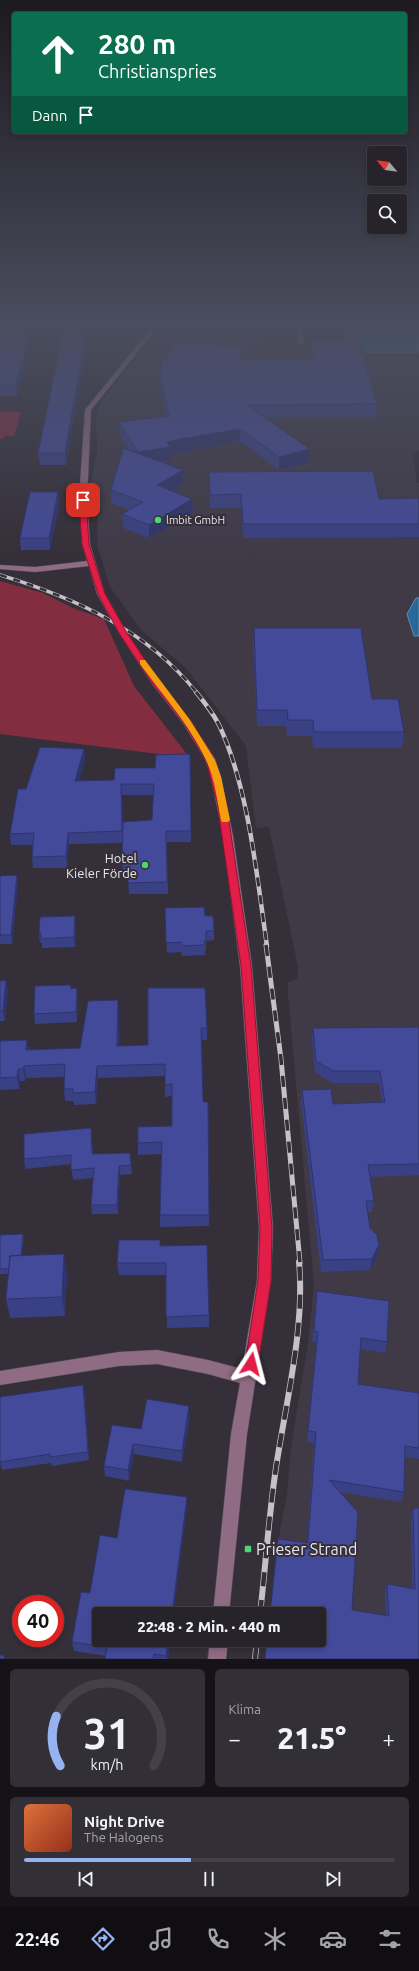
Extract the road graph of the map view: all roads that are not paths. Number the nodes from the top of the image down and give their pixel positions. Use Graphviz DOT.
graph roads {
  1 [pos="93,404"];
  2 [pos="91,562"];
  3 [pos="0,567"];
  4 [pos="0,1378"];
  5 [pos="249,1378"];
  6 [pos="222,1607"];
  7 [pos="218,1647"];
  8 [pos="217,1659"];
  1 -- 2 [label="street"];
  2 -- 3 [label="street"];
  2 -- 5 [label="street"];
  4 -- 5 [label="street"];
  5 -- 6 [label="street"];
  7 -- 8 [label="street"];
}
